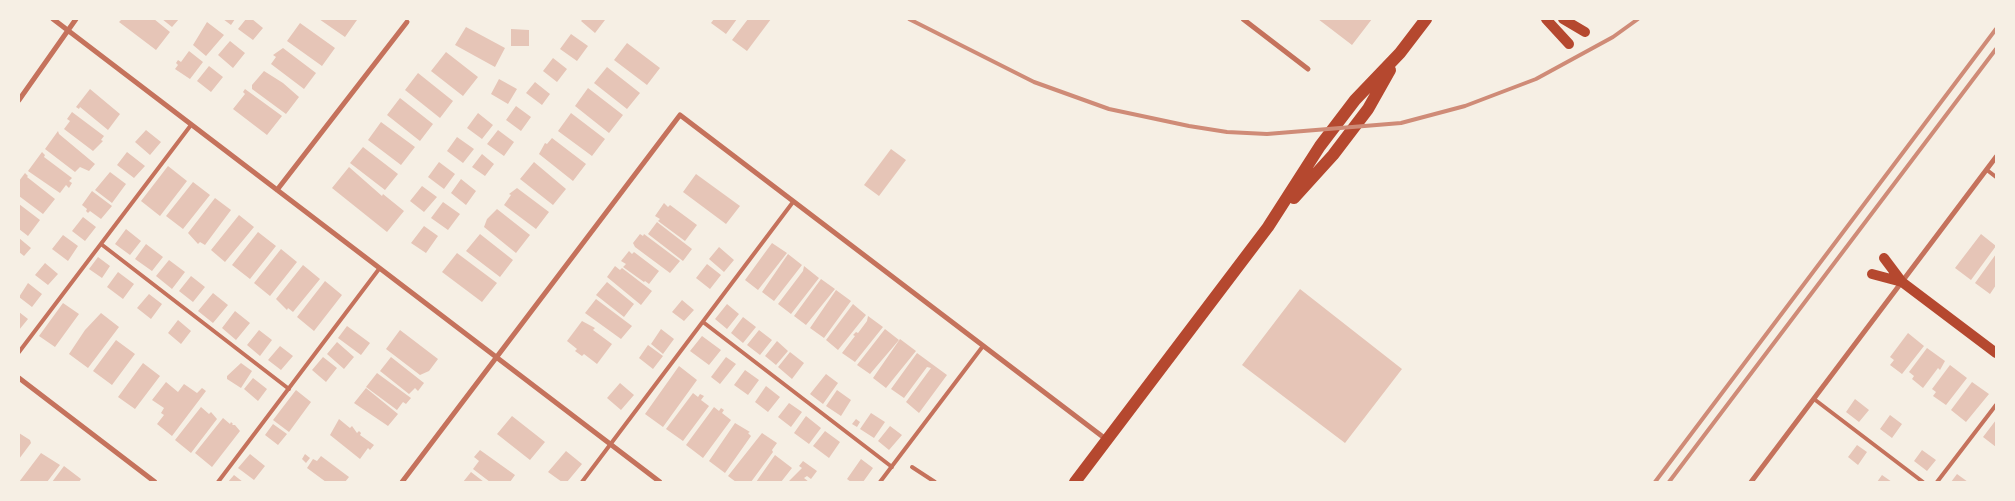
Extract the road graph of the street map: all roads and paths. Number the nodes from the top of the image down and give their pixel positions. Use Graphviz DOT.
graph roads {
  1 [pos="53,19"];
  2 [pos="76,19"];
  3 [pos="1243,19"];
  4 [pos="1426,19"];
  5 [pos="1546,19"];
  6 [pos="1563,19"];
  7 [pos="407,22"];
  8 [pos="68,30"];
  9 [pos="1585,32"];
  10 [pos="1569,44"];
  11 [pos="1308,69"];
  12 [pos="19,100"];
  13 [pos="191,125"];
  14 [pos="1996,157"];
  15 [pos="1987,170"];
  16 [pos="1996,177"];
  17 [pos="277,190"];
  18 [pos="794,202"];
  19 [pos="101,244"];
  20 [pos="1884,258"];
  21 [pos="380,269"];
  22 [pos="1872,274"];
  23 [pos="1902,282"];
  24 [pos="703,322"];
  25 [pos="983,346"];
  26 [pos="19,352"];
  27 [pos="1996,353"];
  28 [pos="496,358"];
  29 [pos="19,378"];
  30 [pos="289,389"];
  31 [pos="1814,399"];
  32 [pos="1996,405"];
  33 [pos="1107,440"];
  34 [pos="610,445"];
  35 [pos="892,467"];
  36 [pos="912,467"];
  37 [pos="156,482"];
  38 [pos="218,482"];
  39 [pos="402,482"];
  40 [pos="582,482"];
  41 [pos="660,482"];
  42 [pos="880,482"];
  43 [pos="934,482"];
  44 [pos="1075,482"];
  45 [pos="1751,482"];
  46 [pos="1924,482"];
  47 [pos="1937,482"];
  1 -- 8 [label="street"];
  2 -- 8 [label="street"];
  3 -- 11 [label="street"];
  4 -- 33 [label="main road"];
  5 -- 10 [label="main road"];
  6 -- 9 [label="main road"];
  7 -- 17 [label="street"];
  8 -- 12 [label="street"];
  8 -- 13 [label="street"];
  13 -- 17 [label="street"];
  13 -- 19 [label="lane"];
  14 -- 15 [label="street"];
  15 -- 16 [label="lane"];
  15 -- 23 [label="street"];
  17 -- 21 [label="street"];
  18 -- 24 [label="lane"];
  18 -- 25 [label="street"];
  18 -- 28 [label="street"];
  19 -- 26 [label="lane"];
  19 -- 30 [label="lane"];
  20 -- 23 [label="main road"];
  21 -- 28 [label="street"];
  21 -- 30 [label="lane"];
  22 -- 23 [label="main road"];
  23 -- 27 [label="main road"];
  23 -- 31 [label="street"];
  24 -- 34 [label="lane"];
  24 -- 35 [label="lane"];
  25 -- 33 [label="street"];
  25 -- 35 [label="lane"];
  28 -- 34 [label="street"];
  28 -- 39 [label="street"];
  29 -- 37 [label="street"];
  30 -- 38 [label="lane"];
  31 -- 45 [label="street"];
  31 -- 46 [label="lane"];
  32 -- 47 [label="lane"];
  33 -- 44 [label="main road"];
  34 -- 40 [label="lane"];
  34 -- 41 [label="street"];
  35 -- 42 [label="lane"];
  36 -- 43 [label="lane"];
}
